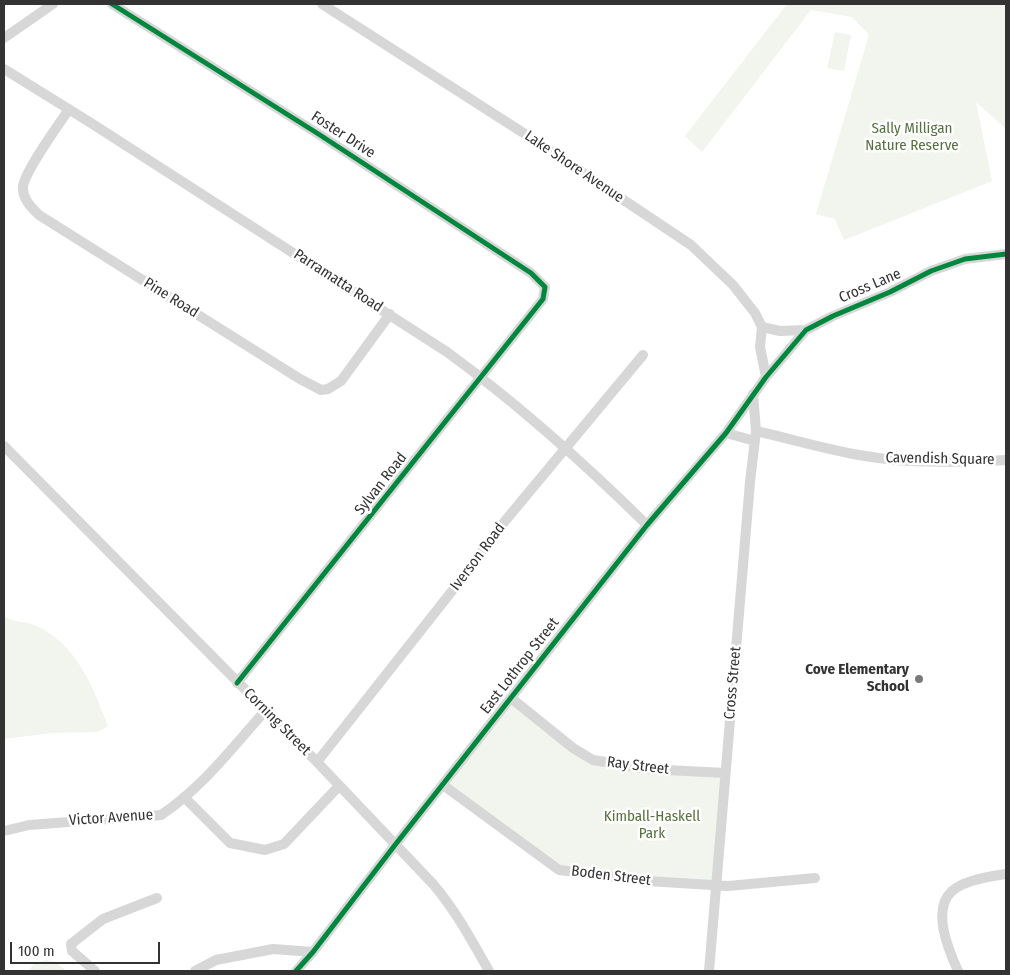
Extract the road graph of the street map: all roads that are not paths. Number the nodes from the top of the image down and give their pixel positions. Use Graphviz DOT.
graph roads {
  1 [pos="53,4"];
  2 [pos="112,4"];
  3 [pos="322,4"];
  4 [pos="4,38"];
  5 [pos="4,69"];
  6 [pos="69,109"];
  7 [pos="1006,254"];
  8 [pos="542,299"];
  9 [pos="390,314"];
  10 [pos="762,327"];
  11 [pos="806,330"];
  12 [pos="644,355"];
  13 [pos="481,377"];
  14 [pos="766,377"];
  15 [pos="753,394"];
  16 [pos="726,433"];
  17 [pos="756,436"];
  18 [pos="4,446"];
  19 [pos="565,448"];
  20 [pos="1006,460"];
  21 [pos="647,525"];
  22 [pos="237,683"];
  23 [pos="511,698"];
  24 [pos="266,711"];
  25 [pos="317,762"];
  26 [pos="726,774"];
  27 [pos="443,785"];
  28 [pos="339,786"];
  29 [pos="184,797"];
  30 [pos="4,831"];
  31 [pos="395,845"];
  32 [pos="1006,874"];
  33 [pos="815,878"];
  34 [pos="716,885"];
  35 [pos="157,898"];
  36 [pos="313,952"];
  37 [pos="95,971"];
  38 [pos="195,971"];
  39 [pos="296,971"];
  40 [pos="489,971"];
  41 [pos="709,971"];
  42 [pos="958,971"];
  1 -- 4 [label="street"];
  2 -- 8 [label="street, Foster Drive"];
  3 -- 10 [label="street, Lake Shore Avenue"];
  5 -- 6 [label="street, Parramatta Road"];
  6 -- 9 [label="street, Parramatta Road"];
  6 -- 9 [label="street, Pine Road"];
  7 -- 11 [label="street, Cross Lane"];
  8 -- 13 [label="street, Sylvan Road"];
  9 -- 13 [label="street, Parramatta Road"];
  10 -- 11 [label="street"];
  10 -- 14 [label="street"];
  11 -- 14 [label="street, Cross Lane"];
  12 -- 19 [label="street, Iverson Road"];
  13 -- 19 [label="street, Parramatta Road"];
  13 -- 22 [label="street, Sylvan Road"];
  14 -- 15 [label="street, East Lothrop Street"];
  15 -- 16 [label="street, East Lothrop Street"];
  15 -- 17 [label="street, Cross Street"];
  16 -- 17 [label="street, Cavendish Square"];
  16 -- 21 [label="street, East Lothrop Street"];
  17 -- 20 [label="street, Cavendish Square"];
  17 -- 26 [label="street, Cross Street"];
  18 -- 22 [label="street, Corning Street"];
  19 -- 21 [label="street, Parramatta Road"];
  19 -- 25 [label="street, Iverson Road"];
  21 -- 23 [label="street, East Lothrop Street"];
  22 -- 24 [label="street, Corning Street"];
  23 -- 26 [label="street, Ray Street"];
  23 -- 27 [label="street, East Lothrop Street"];
  24 -- 25 [label="street, Corning Street"];
  24 -- 29 [label="street, Victor Avenue"];
  25 -- 28 [label="street, Corning Street"];
  26 -- 34 [label="street, Cross Street"];
  27 -- 31 [label="street, East Lothrop Street"];
  27 -- 34 [label="street, Boden Street"];
  28 -- 29 [label="street"];
  28 -- 31 [label="street, Corning Street"];
  29 -- 30 [label="street, Victor Avenue"];
  31 -- 36 [label="street, East Lothrop Street"];
  31 -- 40 [label="street, Corning Street"];
  32 -- 42 [label="street"];
  33 -- 34 [label="street, Boden Street"];
  34 -- 41 [label="street, Cross Street"];
  35 -- 37 [label="street"];
  36 -- 38 [label="street"];
  36 -- 39 [label="street, East Lothrop Street"];
}
